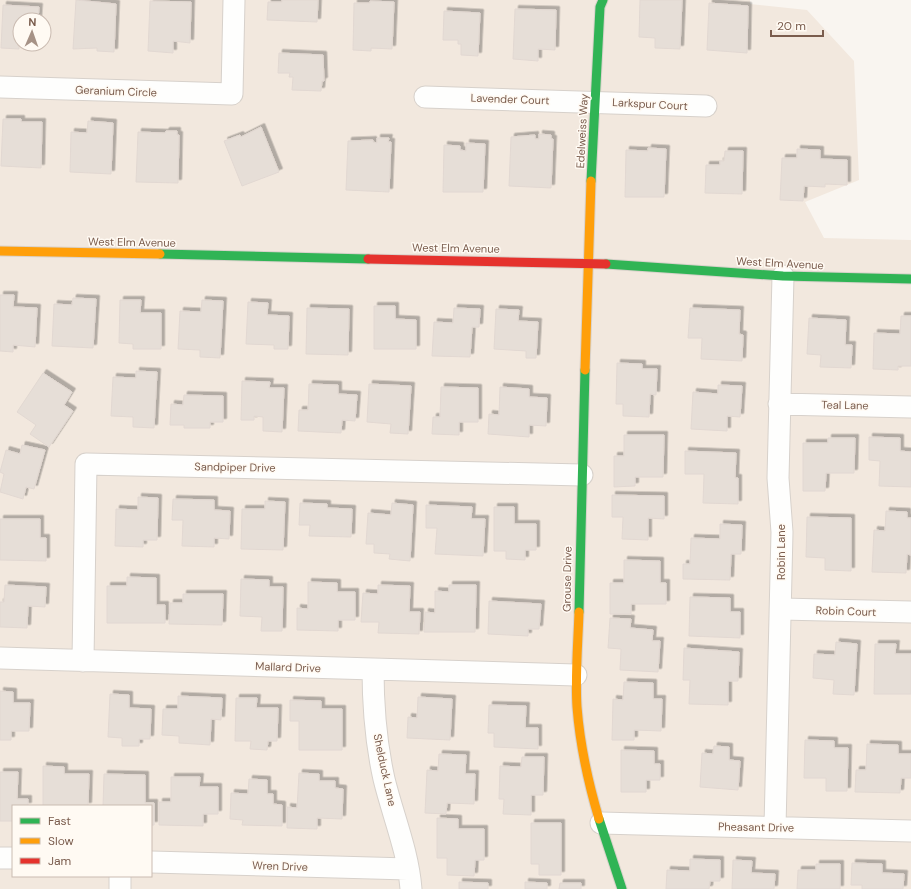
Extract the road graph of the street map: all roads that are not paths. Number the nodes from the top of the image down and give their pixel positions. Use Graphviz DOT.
graph roads {
  1 [pos="234,0"];
  2 [pos="603,0"];
  3 [pos="0,87"];
  4 [pos="425,96"];
  5 [pos="595,101"];
  6 [pos="706,106"];
  7 [pos="0,251"];
  8 [pos="587,263"];
  9 [pos="783,276"];
  10 [pos="911,279"];
  11 [pos="779,404"];
  12 [pos="911,407"];
  13 [pos="582,475"];
  14 [pos="781,609"];
  15 [pos="911,612"];
  16 [pos="0,658"];
  17 [pos="83,661"];
  18 [pos="373,669"];
  19 [pos="576,675"];
  20 [pos="601,823"];
  21 [pos="775,827"];
  22 [pos="911,830"];
  23 [pos="0,858"];
  24 [pos="12,858"];
  25 [pos="152,862"];
  26 [pos="120,877"];
  27 [pos="410,879"];
  28 [pos="120,889"];
  29 [pos="622,889"];
  1 -- 3 [label="street, Geranium Circle"];
  2 -- 5 [label="street, Edelweiss Way"];
  4 -- 5 [label="street, Lavender Court"];
  5 -- 6 [label="street, Larkspur Court"];
  5 -- 8 [label="street, Edelweiss Way"];
  7 -- 8 [label="street, West Elm Avenue"];
  8 -- 9 [label="street, West Elm Avenue"];
  8 -- 13 [label="street, Grouse Drive"];
  9 -- 10 [label="street, West Elm Avenue"];
  9 -- 11 [label="street, Robin Lane"];
  11 -- 12 [label="street, Teal Lane"];
  11 -- 14 [label="street, Robin Lane"];
  13 -- 17 [label="street, Sandpiper Drive"];
  13 -- 19 [label="street, Grouse Drive"];
  14 -- 15 [label="street, Robin Court"];
  14 -- 21 [label="street, Robin Lane"];
  16 -- 17 [label="street, Mallard Drive"];
  17 -- 18 [label="street, Mallard Drive"];
  18 -- 19 [label="street, Mallard Drive"];
  18 -- 27 [label="street, Shelduck Lane"];
  19 -- 20 [label="street, Grouse Drive"];
  20 -- 21 [label="street, Pheasant Drive"];
  20 -- 29 [label="street, Grouse Drive"];
  21 -- 22 [label="street, Pheasant Drive"];
  23 -- 24 [label="street"];
  25 -- 27 [label="street, Wren Drive"];
  26 -- 28 [label="street"];
}
